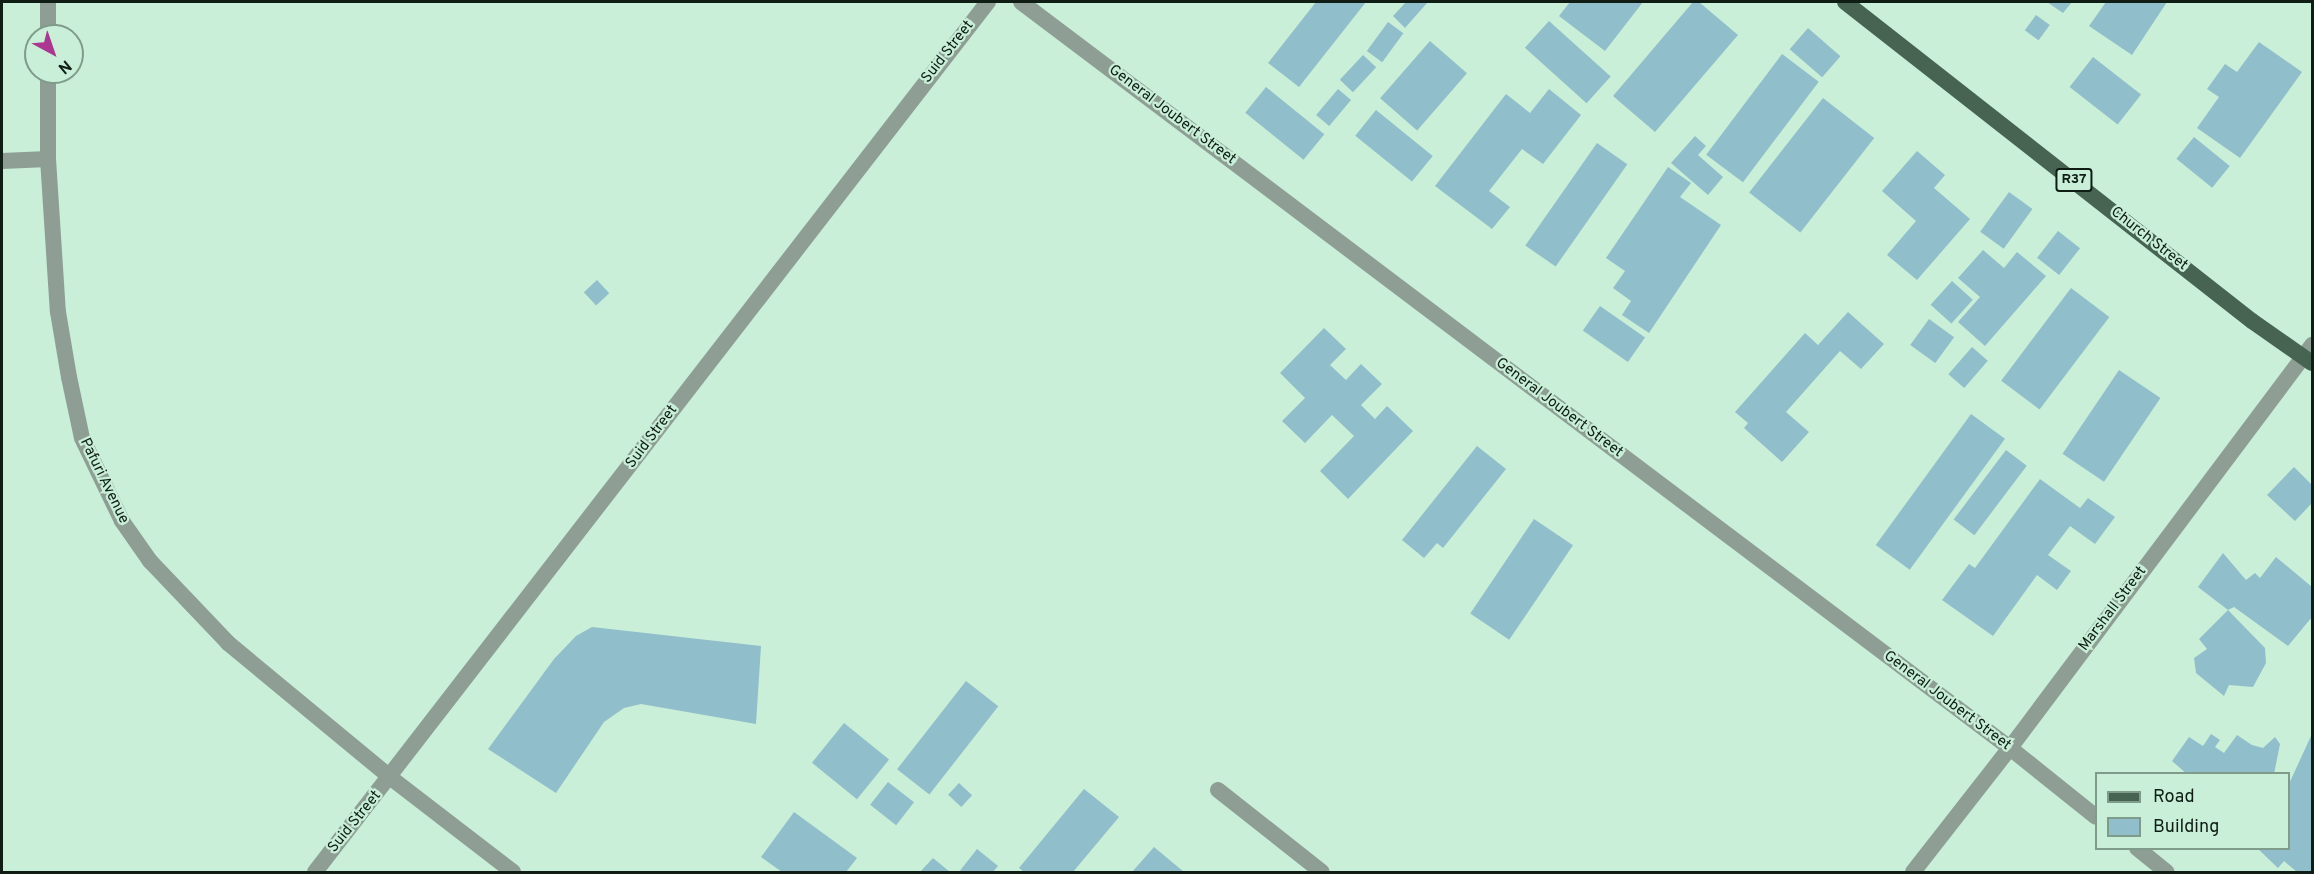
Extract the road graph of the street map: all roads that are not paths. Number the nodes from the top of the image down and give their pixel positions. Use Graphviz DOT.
graph roads {
  1 [pos="48,2"];
  2 [pos="988,2"];
  3 [pos="1021,2"];
  4 [pos="1845,2"];
  5 [pos="48,24"];
  6 [pos="48,84"];
  7 [pos="48,159"];
  8 [pos="2,162"];
  9 [pos="2310,355"];
  10 [pos="2010,748"];
  11 [pos="391,778"];
  12 [pos="1218,790"];
  13 [pos="2095,815"];
  14 [pos="2138,850"];
  15 [pos="315,873"];
  16 [pos="513,873"];
  17 [pos="1322,873"];
  18 [pos="1913,873"];
  19 [pos="2167,873"];
  1 -- 5 [label="street"];
  2 -- 11 [label="street, Suid Street"];
  3 -- 10 [label="street, General Joubert Street"];
  4 -- 9 [label="main road, Church Street / R37"];
  6 -- 7 [label="street, Pafuri Avenue"];
  7 -- 8 [label="street"];
  7 -- 11 [label="street, Pafuri Avenue"];
  9 -- 10 [label="street, Marshall Street"];
  10 -- 13 [label="street, General Joubert Street"];
  10 -- 18 [label="street, Marshall Street"];
  11 -- 15 [label="street, Suid Street"];
  11 -- 16 [label="street, Pafuri Avenue"];
  12 -- 17 [label="street"];
  14 -- 19 [label="street"];
}
